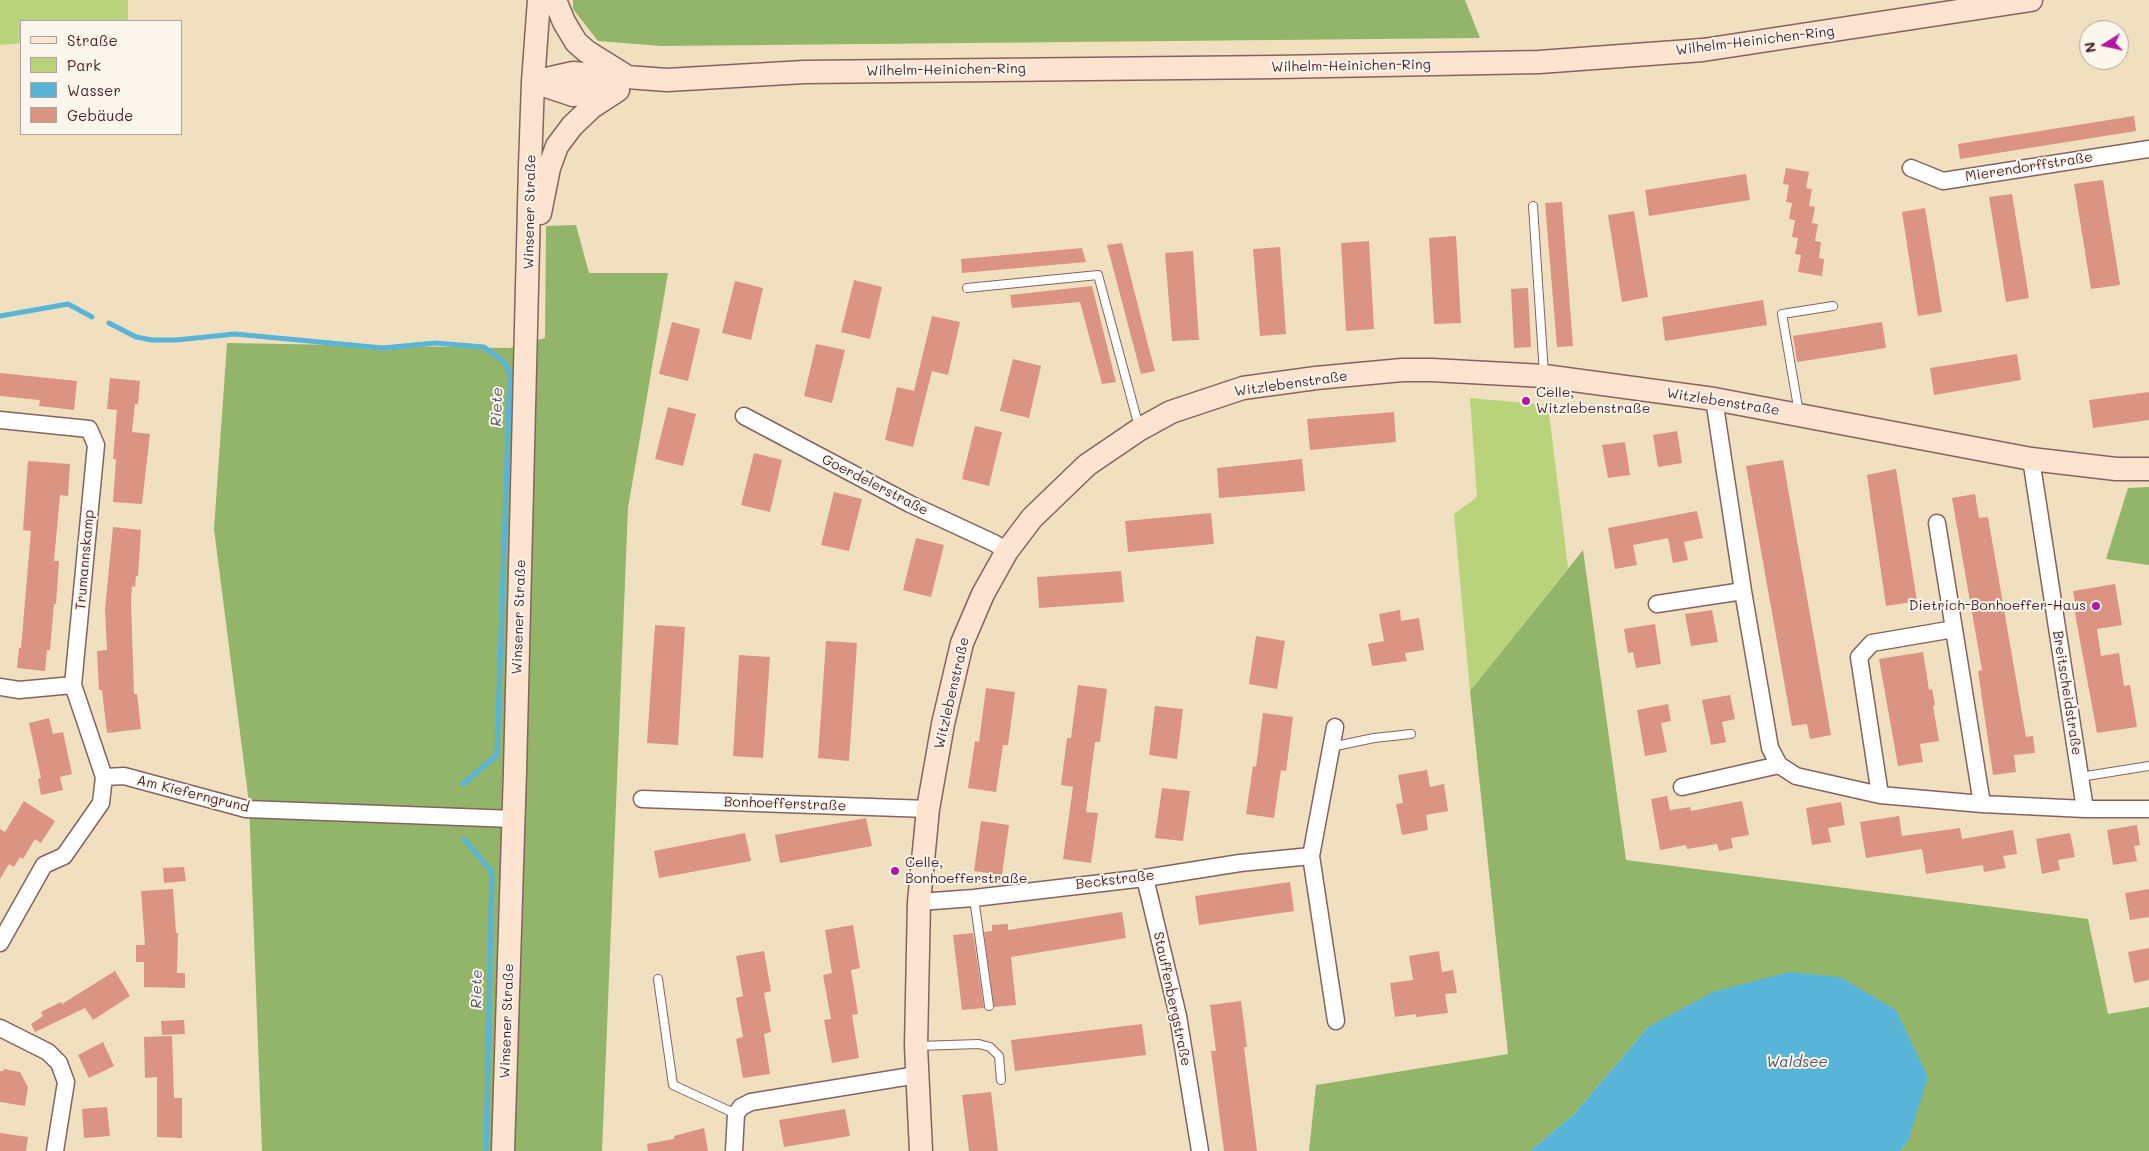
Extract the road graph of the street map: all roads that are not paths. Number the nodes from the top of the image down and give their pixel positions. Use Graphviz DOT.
graph roads {
  1 [pos="539,0"];
  2 [pos="555,0"];
  3 [pos="2031,0"];
  4 [pos="533,82"];
  5 [pos="623,83"];
  6 [pos="2149,149"];
  7 [pos="1911,168"];
  8 [pos="1533,206"];
  9 [pos="528,270"];
  10 [pos="967,288"];
  11 [pos="1833,306"];
  12 [pos="1544,376"];
  13 [pos="1714,399"];
  14 [pos="1799,415"];
  15 [pos="744,416"];
  16 [pos="0,420"];
  17 [pos="1140,428"];
  18 [pos="2031,458"];
  19 [pos="2149,470"];
  20 [pos="1937,523"];
  21 [pos="1007,551"];
  22 [pos="1743,591"];
  23 [pos="1657,604"];
  24 [pos="1954,629"];
  25 [pos="73,685"];
  26 [pos="0,687"];
  27 [pos="1335,727"];
  28 [pos="1411,734"];
  29 [pos="1331,747"];
  30 [pos="1779,765"];
  31 [pos="2149,766"];
  32 [pos="104,777"];
  33 [pos="2080,777"];
  34 [pos="1682,786"];
  35 [pos="1880,795"];
  36 [pos="642,799"];
  37 [pos="1982,804"];
  38 [pos="928,809"];
  39 [pos="2149,809"];
  40 [pos="2084,810"];
  41 [pos="514,819"];
  42 [pos="1311,856"];
  43 [pos="1145,878"];
  44 [pos="974,898"];
  45 [pos="919,902"];
  46 [pos="0,943"];
  47 [pos="658,979"];
  48 [pos="989,1006"];
  49 [pos="1336,1021"];
  50 [pos="0,1028"];
  51 [pos="916,1046"];
  52 [pos="917,1075"];
  53 [pos="1001,1080"];
  54 [pos="736,1114"];
  55 [pos="55,1151"];
  56 [pos="502,1151"];
  57 [pos="734,1151"];
  58 [pos="921,1151"];
  59 [pos="1200,1151"];
  1 -- 4 [label="main road, Winsener Straße"];
  2 -- 5 [label="main road"];
  3 -- 5 [label="main road, Wilhelm-Heinichen-Ring"];
  4 -- 5 [label="main road, Wilhelm-Heinichen-Ring"];
  4 -- 9 [label="main road, Winsener Straße"];
  5 -- 9 [label="main road"];
  6 -- 7 [label="street, Mierendorffstraße"];
  8 -- 12 [label="lane"];
  9 -- 41 [label="main road, Winsener Straße"];
  10 -- 17 [label="lane"];
  11 -- 14 [label="lane"];
  12 -- 13 [label="main road, Witzlebenstraße"];
  12 -- 17 [label="main road, Witzlebenstraße"];
  13 -- 14 [label="main road, Witzlebenstraße"];
  13 -- 22 [label="street"];
  14 -- 18 [label="main road, Witzlebenstraße"];
  15 -- 21 [label="street, Goerdelerstraße"];
  16 -- 25 [label="street, Trumannskamp"];
  17 -- 21 [label="main road, Witzlebenstraße"];
  18 -- 19 [label="main road, Witzlebenstraße"];
  18 -- 33 [label="street, Breitscheidstraße"];
  20 -- 24 [label="street"];
  21 -- 38 [label="main road, Witzlebenstraße"];
  22 -- 23 [label="street"];
  22 -- 30 [label="street"];
  24 -- 35 [label="street"];
  24 -- 37 [label="street"];
  25 -- 26 [label="street"];
  25 -- 32 [label="street, Trumannskamp"];
  27 -- 29 [label="street"];
  28 -- 29 [label="lane"];
  29 -- 42 [label="street"];
  30 -- 34 [label="street"];
  30 -- 35 [label="street"];
  31 -- 33 [label="lane"];
  32 -- 41 [label="street, Am Kieferngrund"];
  32 -- 46 [label="street"];
  33 -- 40 [label="street, Breitscheidstraße"];
  35 -- 37 [label="street"];
  36 -- 38 [label="street, Bonhoefferstraße"];
  37 -- 40 [label="street"];
  38 -- 45 [label="main road, Witzlebenstraße"];
  39 -- 40 [label="street"];
  41 -- 56 [label="main road, Winsener Straße"];
  42 -- 43 [label="street, Beckstraße"];
  42 -- 49 [label="street"];
  43 -- 44 [label="street, Beckstraße"];
  43 -- 59 [label="street, Stauffenbergstraße"];
  44 -- 45 [label="street, Beckstraße"];
  44 -- 48 [label="lane"];
  45 -- 51 [label="main road, Witzlebenstraße"];
  47 -- 54 [label="lane"];
  50 -- 55 [label="street"];
  51 -- 52 [label="main road, Witzlebenstraße"];
  51 -- 53 [label="lane"];
  52 -- 54 [label="street"];
  52 -- 58 [label="main road, Witzlebenstraße"];
  54 -- 57 [label="street"];
}
